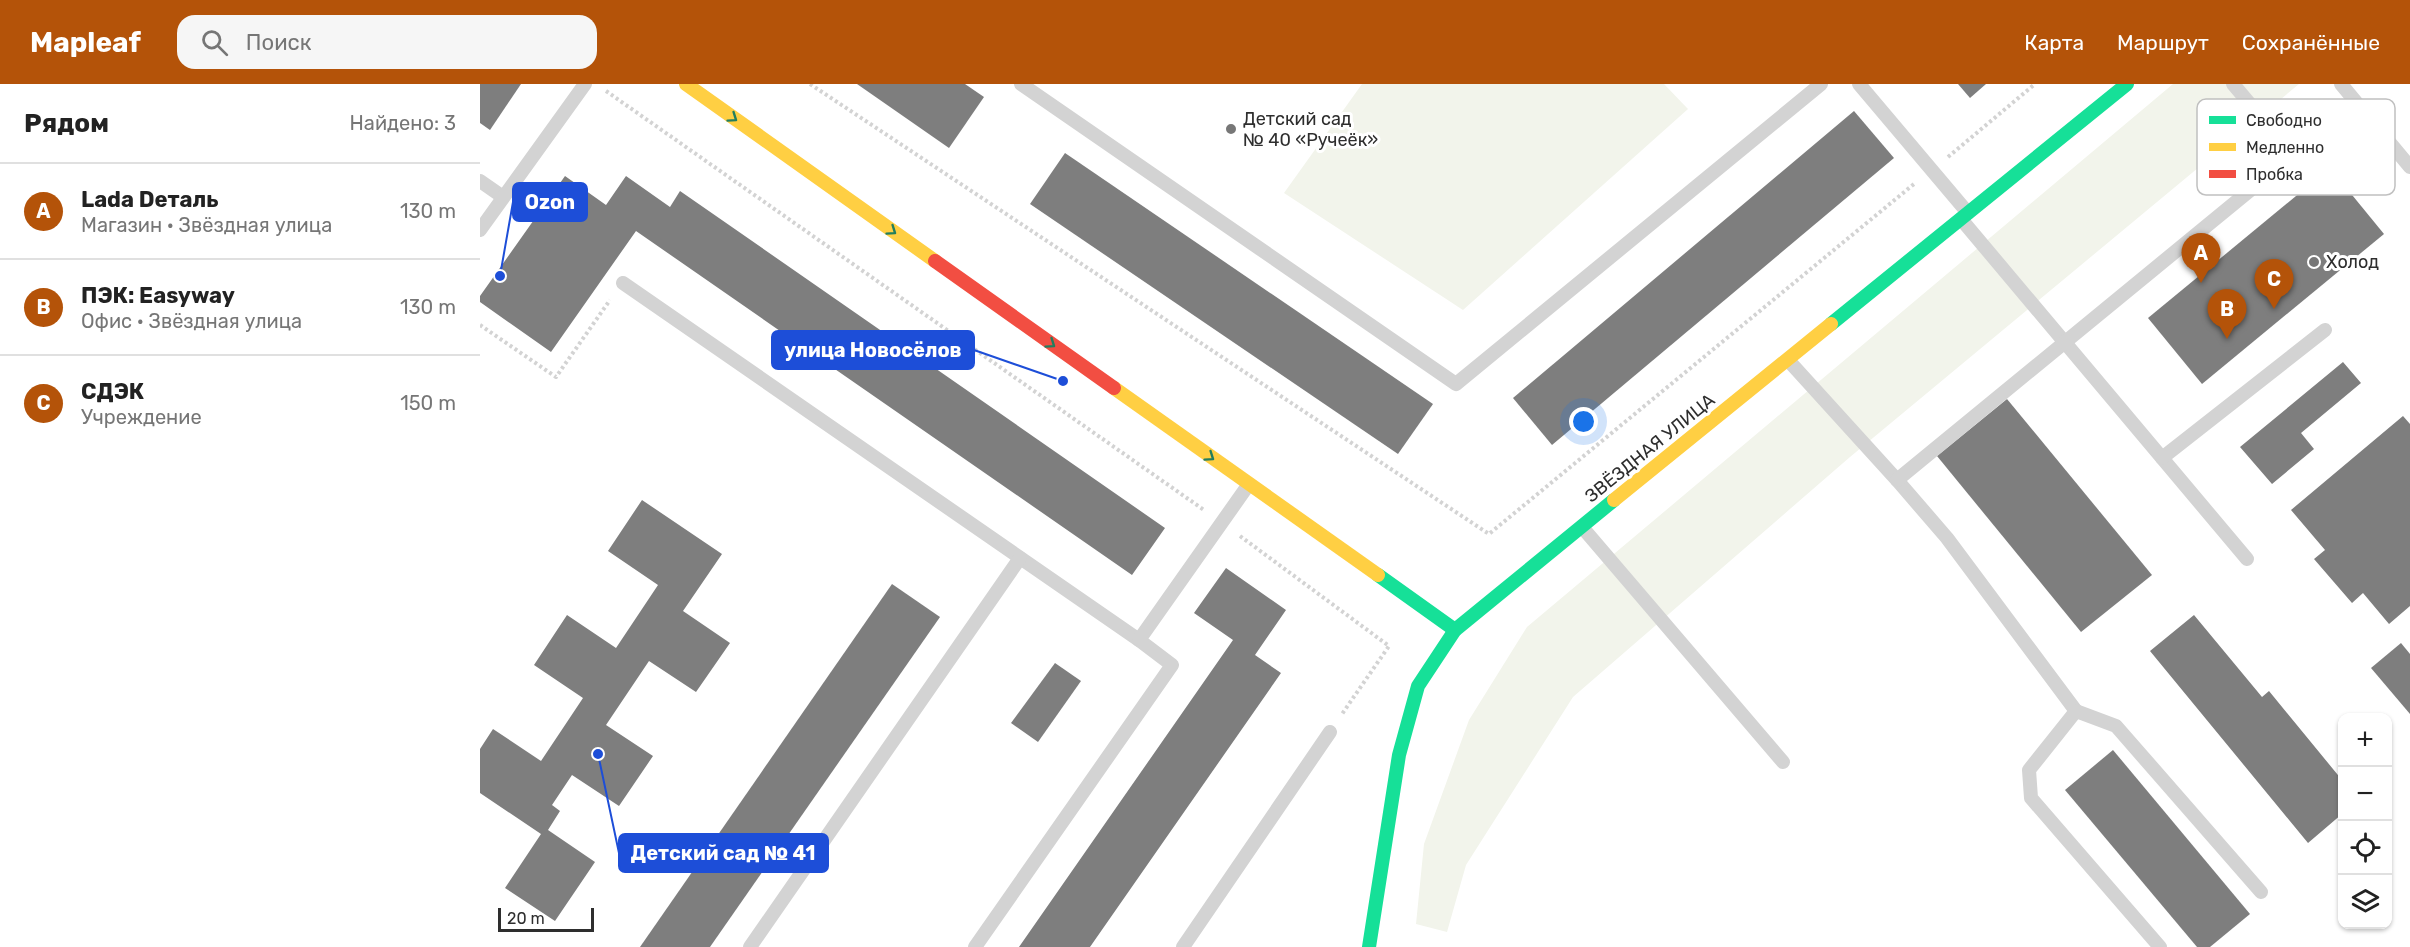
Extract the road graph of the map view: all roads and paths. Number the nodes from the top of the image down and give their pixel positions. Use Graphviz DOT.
graph roads {
  1 [pos="585,84"];
  2 [pos="686,84"];
  3 [pos="810,84"];
  4 [pos="1021,84"];
  5 [pos="1821,84"];
  6 [pos="1859,84"];
  7 [pos="2035,84"];
  8 [pos="2127,84"];
  9 [pos="2233,84"];
  10 [pos="2341,84"];
  11 [pos="605,91"];
  12 [pos="2246,99"];
  13 [pos="2354,99"];
  14 [pos="2395,148"];
  15 [pos="2409,164"];
  16 [pos="1932,170"];
  17 [pos="480,181"];
  18 [pos="2244,195"];
  19 [pos="503,197"];
  20 [pos="1965,216"];
  21 [pos="480,230"];
  22 [pos="623,283"];
  23 [pos="480,325"];
  24 [pos="2325,330"];
  25 [pos="2064,342"];
  26 [pos="1788,360"];
  27 [pos="2162,458"];
  28 [pos="1897,480"];
  29 [pos="1249,484"];
  30 [pos="1222,522"];
  31 [pos="1582,527"];
  32 [pos="1020,558"];
  33 [pos="2247,559"];
  34 [pos="1455,630"];
  35 [pos="1139,640"];
  36 [pos="2076,711"];
  37 [pos="1330,732"];
  38 [pos="1783,762"];
  39 [pos="2261,892"];
  40 [pos="750,947"];
  41 [pos="975,947"];
  42 [pos="1182,947"];
  43 [pos="1369,947"];
  44 [pos="2160,947"];
  1 -- 19 [label="lane"];
  2 -- 29 [label="street, one-way"];
  3 -- 16 [label="path"];
  4 -- 5 [label="lane"];
  6 -- 16 [label="lane"];
  7 -- 16 [label="path"];
  8 -- 20 [label="street, ЗВЁЗДНАЯ УЛИЦА"];
  9 -- 12 [label="lane"];
  10 -- 13 [label="lane"];
  11 -- 30 [label="path"];
  14 -- 15 [label="lane"];
  16 -- 20 [label="lane"];
  17 -- 19 [label="lane"];
  18 -- 25 [label="lane"];
  19 -- 21 [label="lane"];
  20 -- 25 [label="lane"];
  20 -- 26 [label="street, ЗВЁЗДНАЯ УЛИЦА"];
  22 -- 23 [label="path"];
  22 -- 32 [label="lane"];
  24 -- 27 [label="lane"];
  25 -- 27 [label="lane"];
  25 -- 28 [label="lane"];
  26 -- 28 [label="lane"];
  26 -- 31 [label="street, ЗВЁЗДНАЯ УЛИЦА"];
  27 -- 33 [label="lane"];
  28 -- 36 [label="lane"];
  29 -- 30 [label="lane"];
  29 -- 34 [label="street"];
  30 -- 35 [label="lane"];
  30 -- 37 [label="path"];
  31 -- 34 [label="street, ЗВЁЗДНАЯ УЛИЦА"];
  31 -- 38 [label="lane"];
  32 -- 35 [label="lane"];
  32 -- 40 [label="lane"];
  34 -- 43 [label="street, ЗВЁЗДНАЯ УЛИЦА"];
  35 -- 41 [label="lane"];
  36 -- 39 [label="lane"];
  36 -- 44 [label="lane"];
  37 -- 42 [label="lane"];
}
